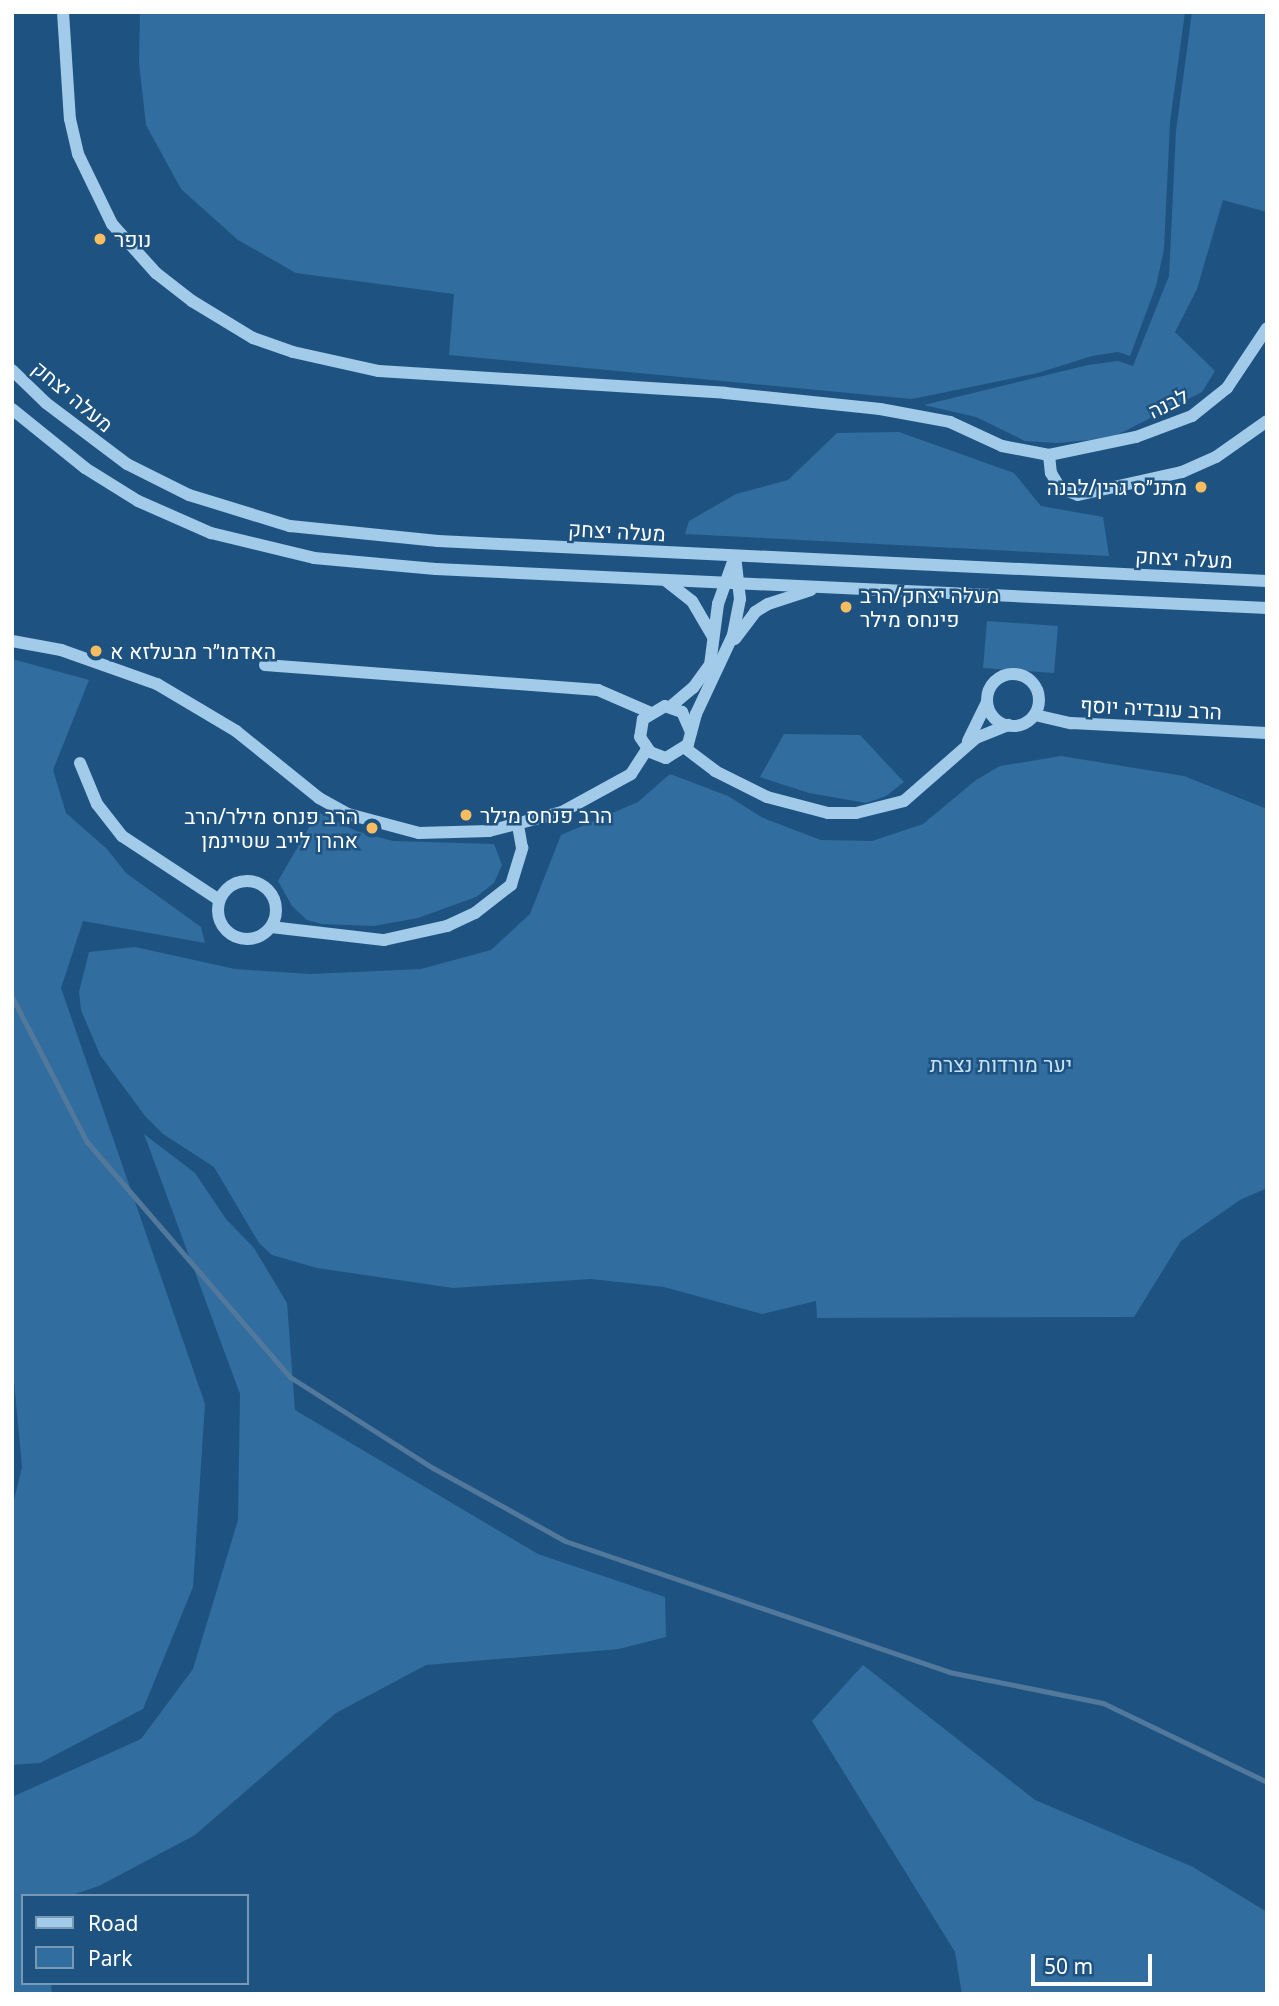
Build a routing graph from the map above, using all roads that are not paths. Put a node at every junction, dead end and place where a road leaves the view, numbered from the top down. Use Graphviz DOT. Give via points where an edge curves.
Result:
graph roads {
  1 [pos="63,12"];
  2 [pos="1267,328"];
  3 [pos="12,370"];
  4 [pos="12,409"];
  5 [pos="1267,421"];
  6 [pos="1049,455"];
  7 [pos="735,556"];
  8 [pos="665,580"];
  9 [pos="1267,581"];
  10 [pos="724,583"];
  11 [pos="740,584"];
  12 [pos="819,587"];
  13 [pos="1267,608"];
  14 [pos="12,641"];
  15 [pos="721,646"];
  16 [pos="265,665"];
  17 [pos="987,702"];
  18 [pos="670,707"];
  19 [pos="649,712"];
  20 [pos="1035,715"];
  21 [pos="1009,725"];
  22 [pos="691,732"];
  23 [pos="1267,733"];
  24 [pos="965,747"];
  25 [pos="685,748"];
  26 [pos="647,749"];
  27 [pos="80,764"];
  28 [pos="518,826"];
  29 [pos="219,900"];
  30 [pos="271,928"];
  1 -- 6 [label="street" via="64,85 78,154 112,224 156,273 253,338 379,371 725,393 880,409 950,422 1002,446"];
  2 -- 6 [label="street, לבנה" via="1227,388 1192,416 1136,438"];
  3 -- 7 [label="street, מעלה יצחק" via="46,403 127,464 189,495 251,517 318,531 390,538"];
  4 -- 8 [label="street" via="112,487 178,520 244,543 350,562"];
  5 -- 6 [label="street" via="1216,457 1182,472 1078,495 1060,488 1051,473"];
  7 -- 9 [label="street, מעלה יצחק"];
  7 -- 10 [label="street"];
  7 -- 11 [label="street"];
  8 -- 10 [label="street"];
  8 -- 15 [label="street" via="704,615"];
  10 -- 11 [label="street"];
  10 -- 15 [label="street"];
  11 -- 12 [label="street"];
  11 -- 15 [label="street" via="738,613"];
  12 -- 13 [label="street"];
  12 -- 15 [label="street" via="755,612"];
  14 -- 28 [label="street" via="72,653 157,684 236,731 319,797 348,814 419,833"];
  15 -- 18 [label="street" via="701,678"];
  15 -- 22 [label="street"];
  16 -- 19 [label="street" via="598,690"];
  17 -- 20 [label="street" via="998,679 1022,676 1039,694"];
  17 -- 21 [label="street" via="994,717"];
  17 -- 24 [label="street"];
  18 -- 19 [label="street"];
  18 -- 22 [label="street" via="688,718"];
  19 -- 26 [label="street" via="640,728"];
  20 -- 21 [label="street" via="1026,723"];
  20 -- 23 [label="street, הרב עובדיה יוסף" via="1071,723"];
  21 -- 24 [label="street"];
  22 -- 25 [label="street"];
  24 -- 25 [label="street" via="904,801 868,811 828,813 767,797 715,771"];
  25 -- 26 [label="street" via="666,758"];
  26 -- 28 [label="street" via="631,774 594,798"];
  27 -- 29 [label="street" via="97,804 122,836"];
  28 -- 30 [label="street" via="522,848 511,885 475,913 447,926 384,940"];
  29 -- 30 [label="street" via="219,920 233,936 253,938"];
  29 -- 30 [label="street" via="232,884 262,884 275,901"];
}
